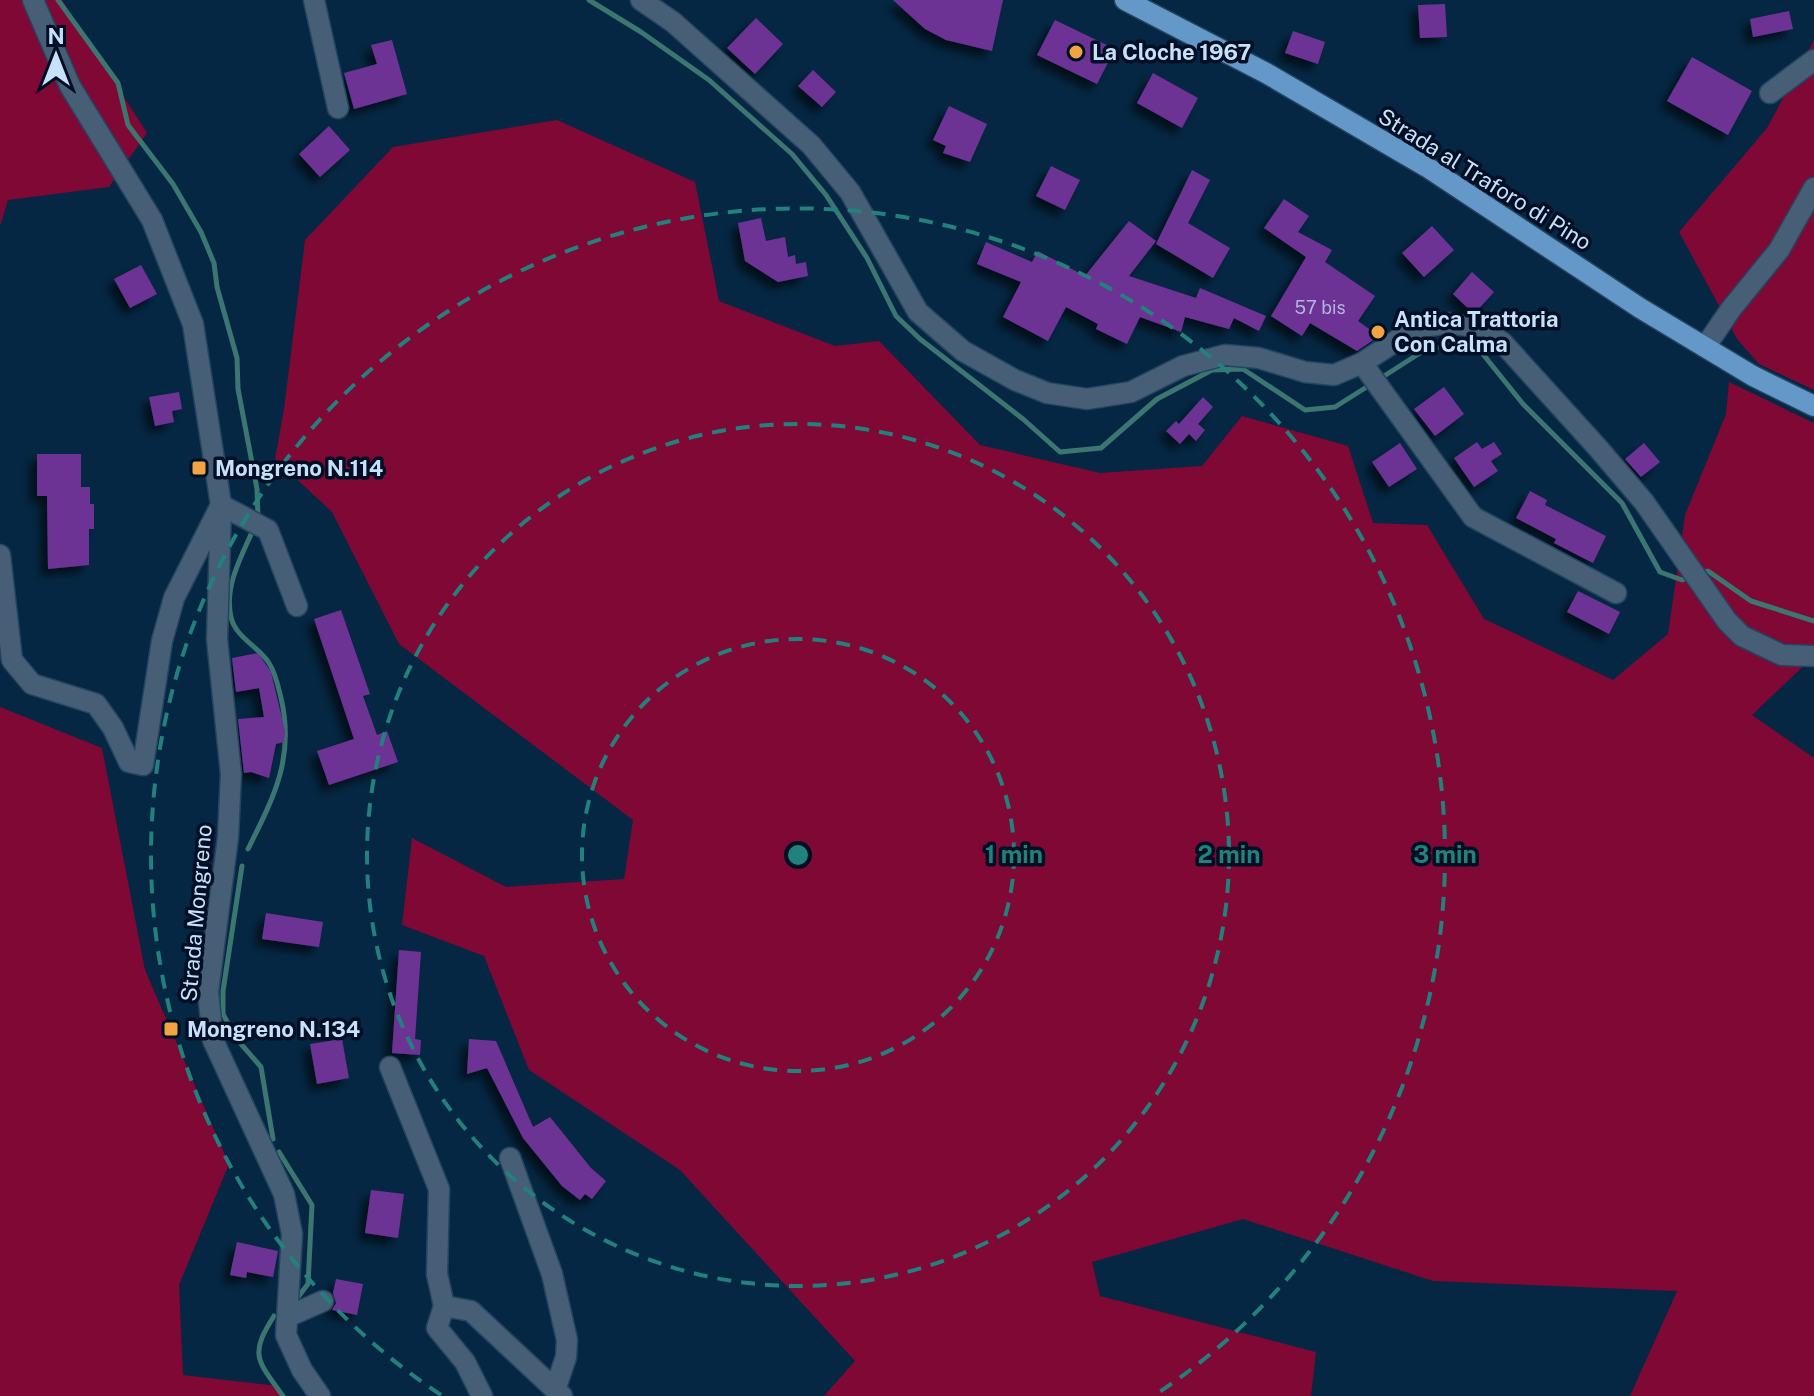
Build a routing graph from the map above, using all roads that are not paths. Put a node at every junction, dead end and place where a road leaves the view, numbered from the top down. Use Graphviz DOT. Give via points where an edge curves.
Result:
graph roads {
  1 [pos="33,0"];
  2 [pos="314,0"];
  3 [pos="641,0"];
  4 [pos="1125,0"];
  5 [pos="1814,60"];
  6 [pos="1770,93"];
  7 [pos="338,108"];
  8 [pos="1814,188"];
  9 [pos="1705,347"];
  10 [pos="1363,366"];
  11 [pos="1814,406"];
  12 [pos="221,505"];
  13 [pos="0,555"];
  14 [pos="1616,593"];
  15 [pos="297,606"];
  16 [pos="1814,656"];
  17 [pos="390,1067"];
  18 [pos="510,1158"];
  19 [pos="323,1301"];
  20 [pos="444,1306"];
  21 [pos="287,1317"];
  22 [pos="558,1393"];
  23 [pos="320,1396"];
  24 [pos="482,1396"];
  1 -- 12 [label="street, Strada Mongreno" via="70,86 152,220 193,324"];
  2 -- 7 [label="street"];
  3 -- 10 [label="street" via="673,22 811,145 850,192 918,312 963,351 1015,380 1047,393 1087,399 1131,392 1183,366 1225,355 1334,375"];
  4 -- 9 [label="main road, Strada al Traforo di Pino" via="1266,73 1427,167"];
  5 -- 6 [label="street"];
  8 -- 9 [label="street" via="1779,250"];
  9 -- 11 [label="main road, Strada al Traforo di Pino"];
  10 -- 14 [label="street" via="1473,517"];
  10 -- 16 [label="street" via="1416,328 1449,323 1477,328 1502,342 1635,491 1727,621 1742,636 1782,655"];
  12 -- 13 [label="street" via="174,598 143,765 129,762 96,704 32,684 12,660"];
  12 -- 15 [label="street" via="268,530"];
  12 -- 21 [label="street, Strada Mongreno" via="217,639 231,774 208,992 213,1040 284,1194 292,1234"];
  17 -- 20 [label="street" via="439,1189 437,1274"];
  18 -- 22 [label="street" via="552,1274 567,1340"];
  19 -- 21 [label="street"];
  20 -- 22 [label="street" via="471,1311"];
  20 -- 24 [label="street" via="437,1328 465,1362"];
  21 -- 23 [label="street, Strada Mongreno" via="286,1335"];
}
